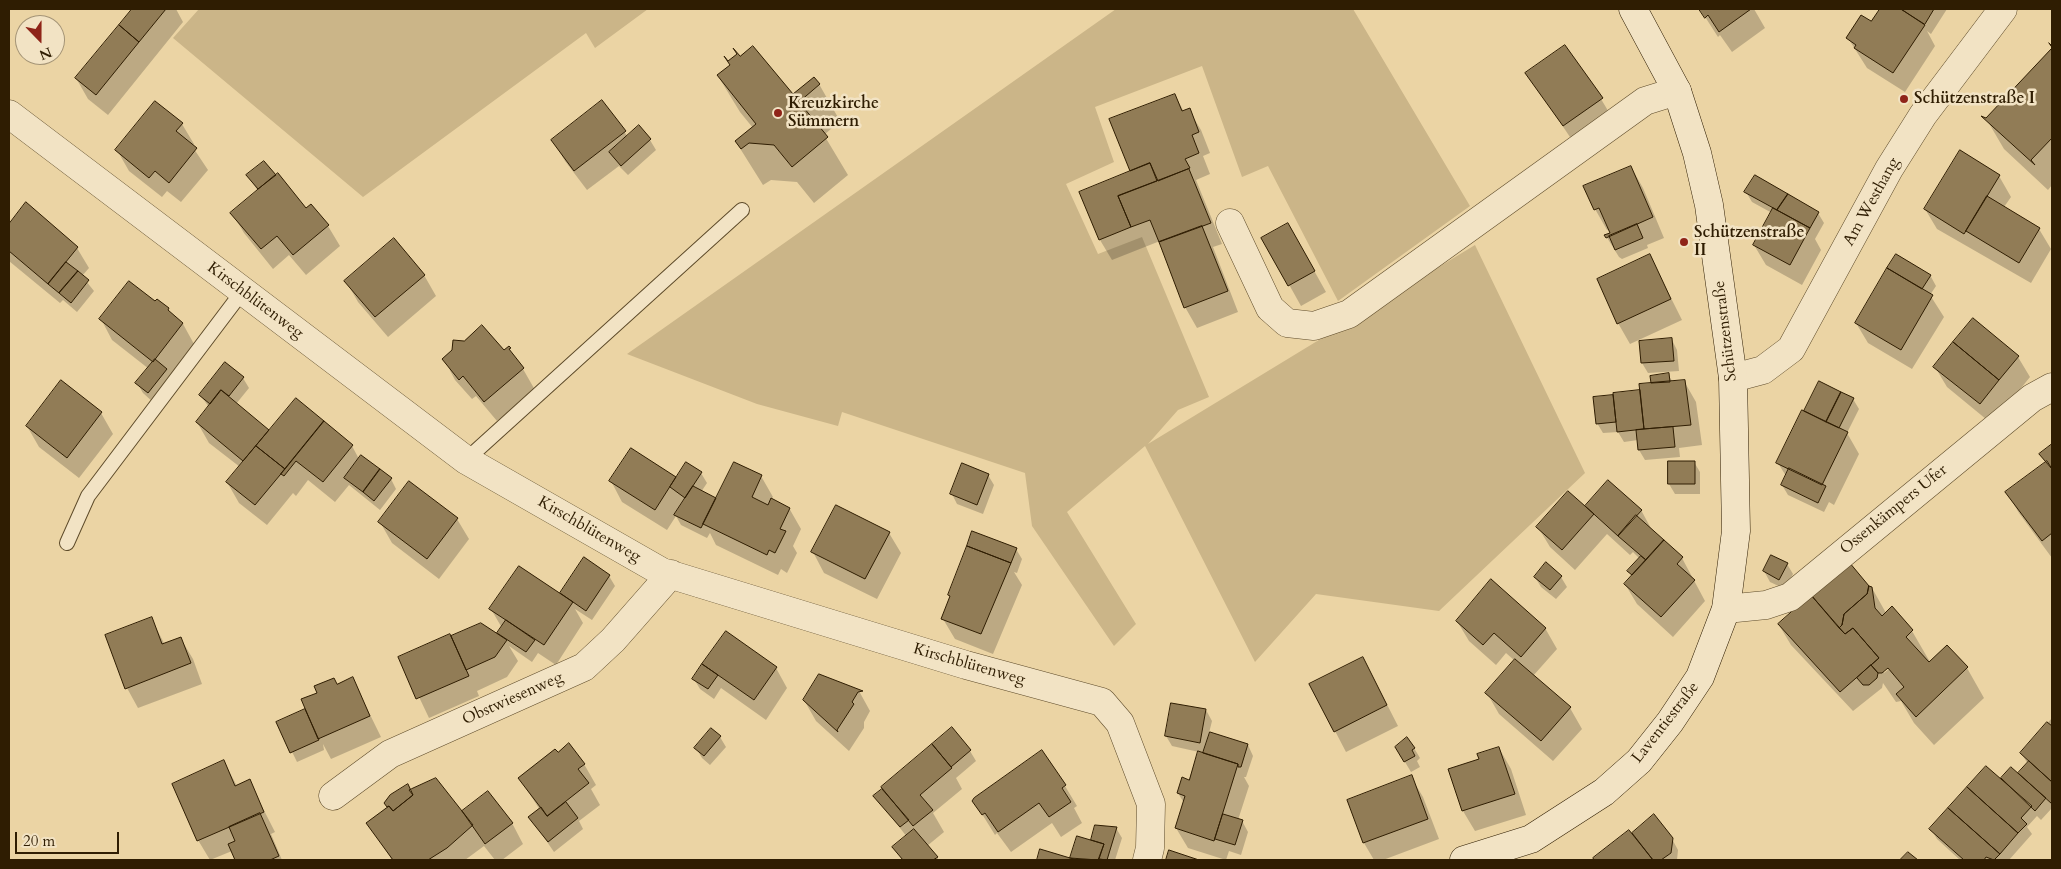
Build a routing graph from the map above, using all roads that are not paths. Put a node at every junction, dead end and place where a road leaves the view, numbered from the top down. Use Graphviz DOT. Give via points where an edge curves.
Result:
graph roads {
  1 [pos="1633,9"];
  2 [pos="2003,9"];
  3 [pos="1677,91"];
  4 [pos="9,114"];
  5 [pos="742,210"];
  6 [pos="1230,223"];
  7 [pos="242,292"];
  8 [pos="1733,378"];
  9 [pos="2052,387"];
  10 [pos="466,460"];
  11 [pos="67,543"];
  12 [pos="671,574"];
  13 [pos="1726,609"];
  14 [pos="333,796"];
  15 [pos="1147,860"];
  16 [pos="1464,860"];
  1 -- 3 [label="street, Schützenstraße"];
  2 -- 8 [label="street, Am Westhang" via="1923,115 1889,169 1791,349 1763,370"];
  3 -- 6 [label="street" via="1645,101 1349,314 1314,326 1287,323 1270,308"];
  3 -- 8 [label="street, Schützenstraße" via="1709,205"];
  4 -- 7 [label="street, Kirschblütenweg"];
  5 -- 10 [label="lane"];
  7 -- 10 [label="street, Kirschblütenweg"];
  7 -- 11 [label="lane" via="88,496"];
  8 -- 13 [label="street, Schützenstraße" via="1736,531"];
  9 -- 13 [label="street, Ossenkämpers Ufer" via="2032,398 1790,597 1766,605"];
  10 -- 12 [label="street, Kirschblütenweg" via="662,572"];
  12 -- 14 [label="street, Obstwiesenweg" via="613,640 584,667 390,754"];
  12 -- 15 [label="street, Kirschblütenweg" via="966,665 1102,702 1120,724 1151,804"];
  13 -- 16 [label="street, Laventiestraße" via="1700,678 1638,761 1604,792 1531,839"];
}
